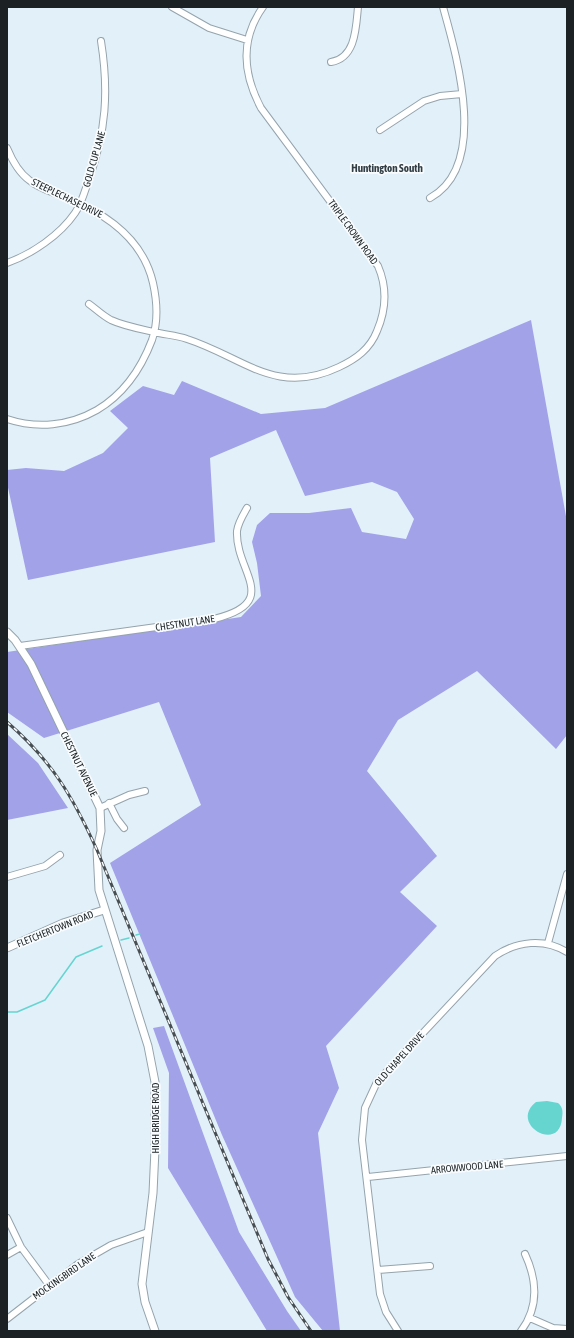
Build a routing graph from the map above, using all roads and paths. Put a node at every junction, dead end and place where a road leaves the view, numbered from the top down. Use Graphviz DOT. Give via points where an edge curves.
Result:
graph roads {
  1 [pos="172,7"];
  2 [pos="263,7"];
  3 [pos="358,7"];
  4 [pos="442,7"];
  5 [pos="247,40"];
  6 [pos="101,41"];
  7 [pos="331,62"];
  8 [pos="462,94"];
  9 [pos="380,130"];
  10 [pos="7,148"];
  11 [pos="430,198"];
  12 [pos="80,203"];
  13 [pos="7,263"];
  14 [pos="89,304"];
  15 [pos="155,332"];
  16 [pos="7,419"];
  17 [pos="247,508"];
  18 [pos="7,632"];
  19 [pos="20,646"];
  20 [pos="145,792"];
  21 [pos="110,803"];
  22 [pos="100,808"];
  23 [pos="124,828"];
  24 [pos="60,855"];
  25 [pos="567,874"];
  26 [pos="7,877"];
  27 [pos="104,910"];
  28 [pos="548,943"];
  29 [pos="7,948"];
  30 [pos="567,952"];
  31 [pos="567,1156"];
  32 [pos="368,1177"];
  33 [pos="7,1218"];
  34 [pos="148,1232"];
  35 [pos="21,1247"];
  36 [pos="525,1254"];
  37 [pos="7,1255"];
  38 [pos="430,1266"];
  39 [pos="378,1270"];
  40 [pos="49,1285"];
  41 [pos="530,1318"];
  42 [pos="7,1319"];
  43 [pos="567,1329"];
  44 [pos="155,1331"];
  45 [pos="398,1331"];
  46 [pos="521,1331"];
  1 -- 5 [label="street" via="209,28"];
  2 -- 5 [label="street, TRIPLE CROWN ROAD"];
  3 -- 7 [label="street" via="355,30 348,52 338,61"];
  4 -- 8 [label="street" via="456,56"];
  5 -- 15 [label="street, TRIPLE CROWN ROAD" via="248,78 261,108 378,266 384,278 383,313 374,339 358,357 334,369 304,377 277,377 263,373 197,342"];
  6 -- 12 [label="street, GOLD CUP LANE" via="106,86 104,124 97,155"];
  8 -- 9 [label="street" via="440,96 424,101"];
  8 -- 11 [label="street" via="465,133 463,151 449,180 439,193"];
  10 -- 12 [label="street, STEEPLECHASE DRIVE" via="16,166 29,181"];
  12 -- 13 [label="street, GOLD CUP LANE" via="71,219 54,235 33,250"];
  12 -- 15 [label="street, STEEPLECHASE DRIVE" via="103,215 120,228 142,254 154,289"];
  14 -- 15 [label="street, TRIPLE CROWN ROAD" via="111,320"];
  15 -- 16 [label="street, STEEPLECHASE DRIVE" via="145,358 129,383 97,410 75,420 51,425 25,424"];
  17 -- 19 [label="street, CHESTNUT LANE" via="237,530 239,547 250,580 250,594 243,609 214,619"];
  18 -- 19 [label="street, CHESTNUT AVENUE"];
  19 -- 22 [label="street, CHESTNUT AVENUE"];
  20 -- 21 [label="street" via="128,794"];
  21 -- 22 [label="street"];
  21 -- 23 [label="street"];
  22 -- 27 [label="street, CHESTNUT AVENUE" via="101,831 97,850 97,870"];
  24 -- 26 [label="street" via="45,866"];
  25 -- 28 [label="street"];
  27 -- 29 [label="street, FLETCHERTOWN ROAD" via="63,923"];
  27 -- 34 [label="street, HIGH BRIDGE ROAD" via="154,1071 155,1149"];
  28 -- 30 [label="street, OLD CHAPEL DRIVE"];
  28 -- 32 [label="street, OLD CHAPEL DRIVE" via="520,944 495,956 377,1082 367,1101 363,1118 362,1140"];
  31 -- 32 [label="street, ARROWWOOD LANE"];
  32 -- 39 [label="street, OLD CHAPEL DRIVE"];
  33 -- 35 [label="street"];
  34 -- 40 [label="street, MOCKINGBIRD LANE" via="102,1250"];
  34 -- 44 [label="street, HIGH BRIDGE ROAD" via="143,1290"];
  35 -- 37 [label="street"];
  35 -- 40 [label="street"];
  36 -- 41 [label="street" via="534,1282 534,1302"];
  38 -- 39 [label="street"];
  39 -- 45 [label="street, OLD CHAPEL DRIVE" via="383,1305"];
  40 -- 42 [label="street, MOCKINGBIRD LANE"];
  41 -- 43 [label="street" via="552,1328"];
  41 -- 46 [label="street"];
}
